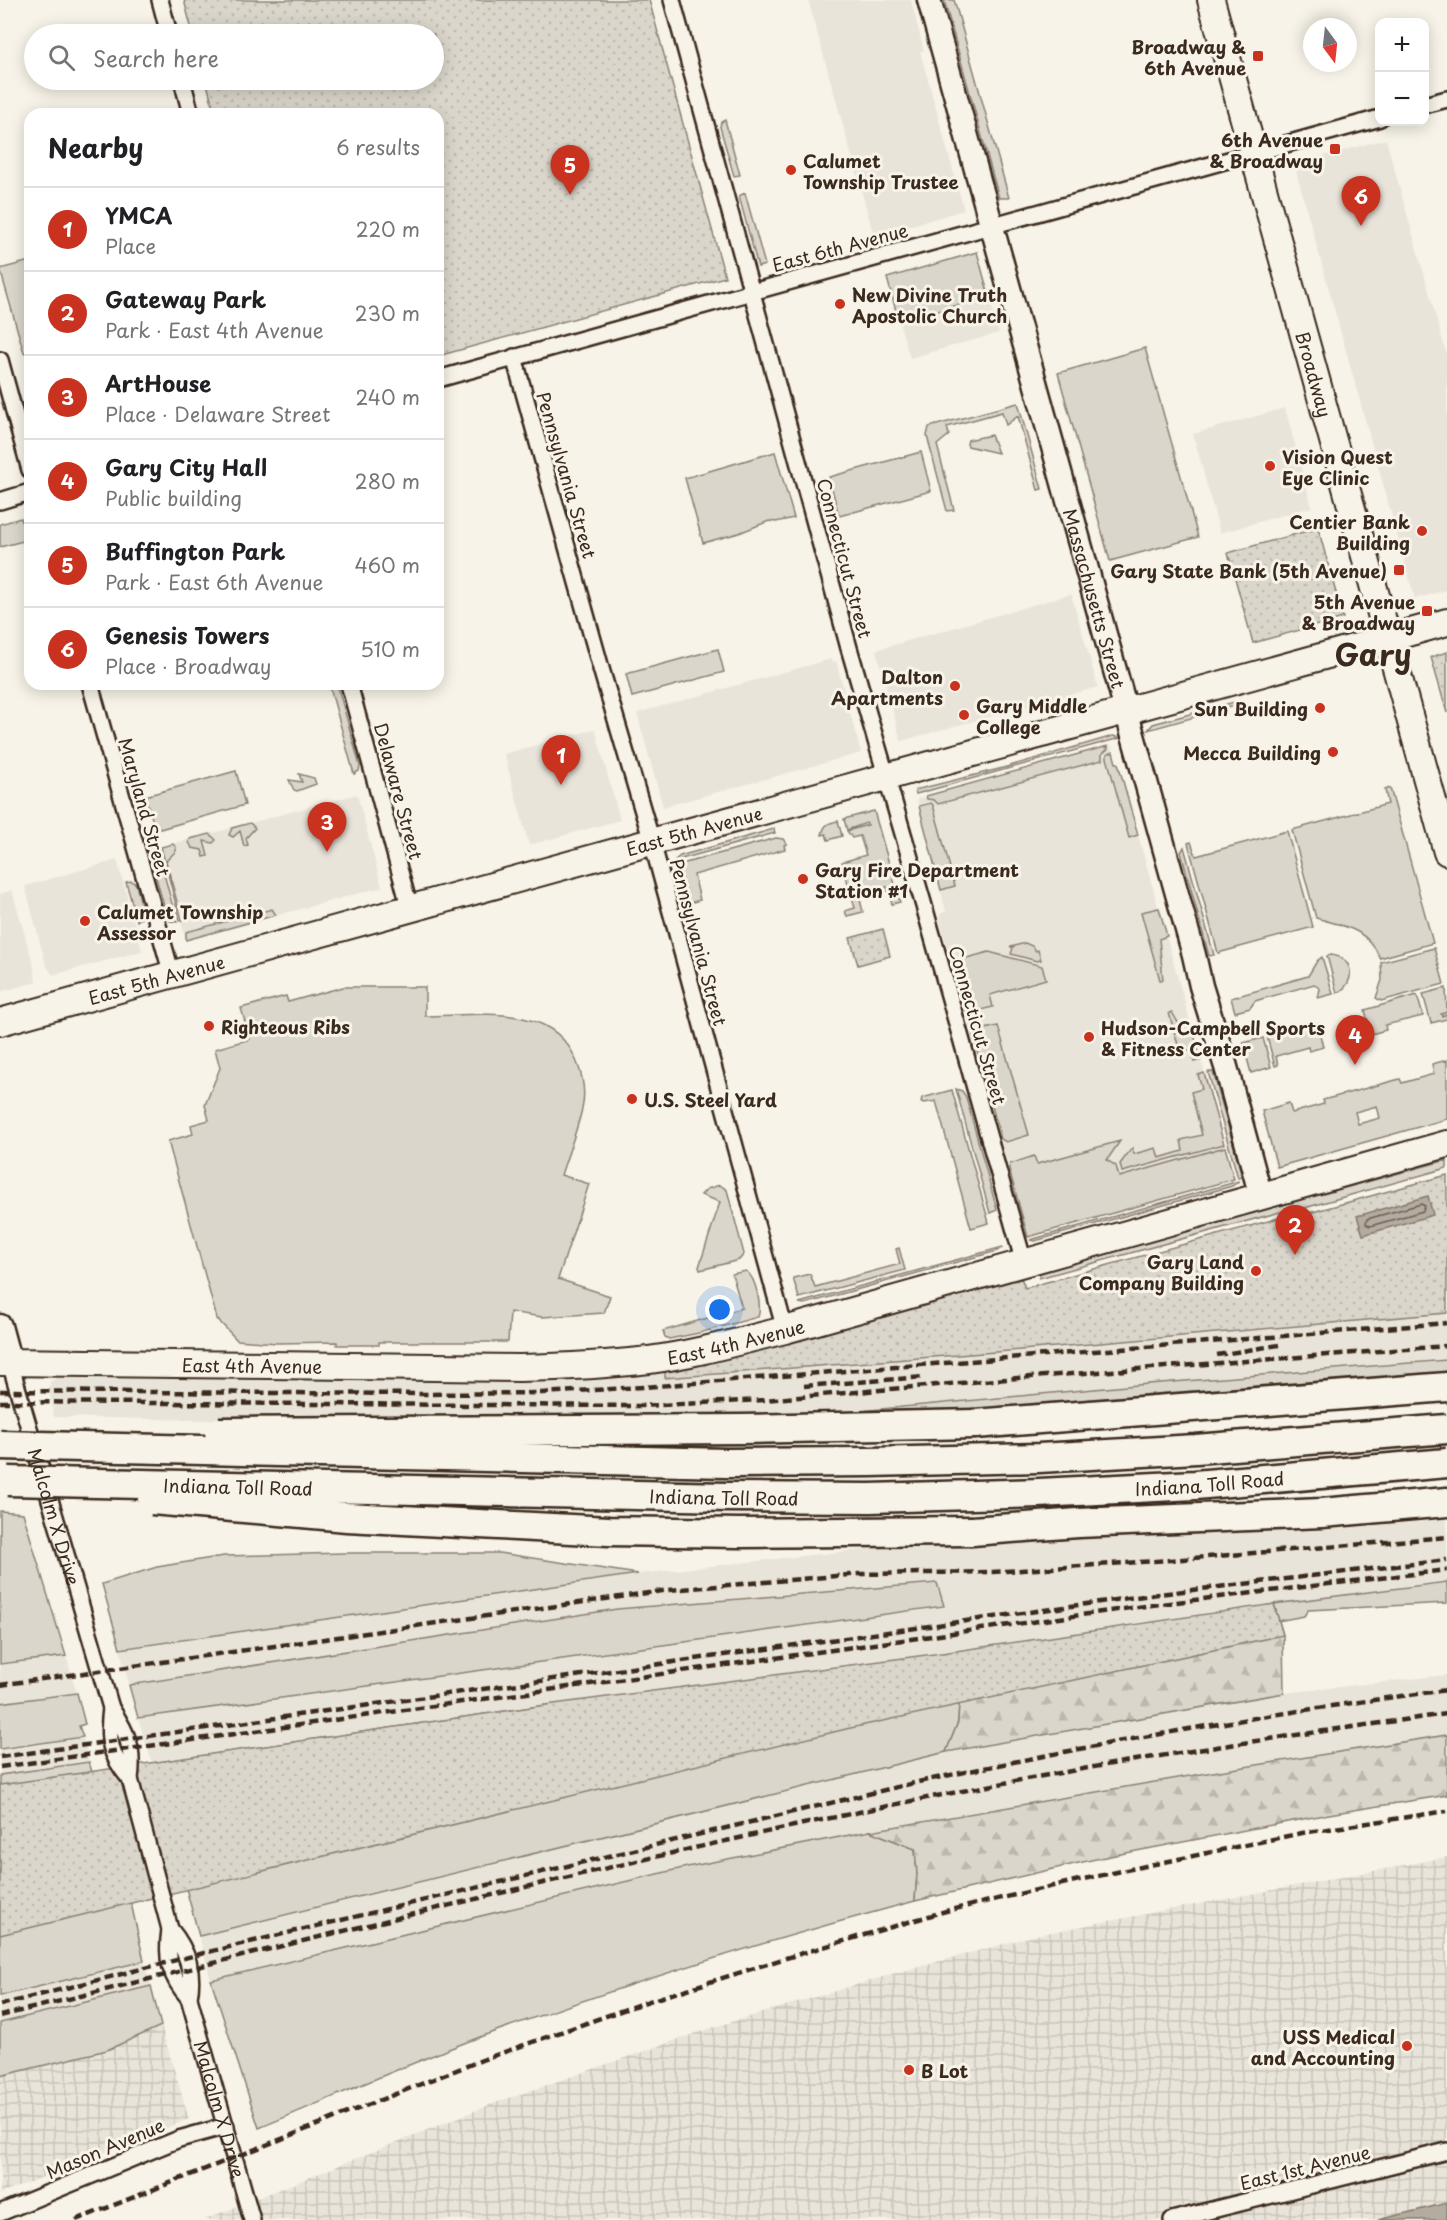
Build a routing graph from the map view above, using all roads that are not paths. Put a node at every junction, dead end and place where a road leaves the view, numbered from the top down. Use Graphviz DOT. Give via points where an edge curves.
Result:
graph roads {
  1 [pos="160,0"];
  2 [pos="672,0"];
  3 [pos="929,0"];
  4 [pos="1210,0"];
  5 [pos="166,24"];
  6 [pos="185,90"];
  7 [pos="1447,99"];
  8 [pos="1429,104"];
  9 [pos="189,108"];
  10 [pos="1375,119"];
  11 [pos="1253,154"];
  12 [pos="992,225"];
  13 [pos="753,291"];
  14 [pos="514,357"];
  15 [pos="0,360"];
  16 [pos="444,377"];
  17 [pos="24,448"];
  18 [pos="24,494"];
  19 [pos="0,501"];
  20 [pos="1447,622"];
  21 [pos="1388,639"];
  22 [pos="92,690"];
  23 [pos="351,690"];
  24 [pos="1127,711"];
  25 [pos="887,776"];
  26 [pos="652,842"];
  27 [pos="1447,852"];
  28 [pos="410,909"];
  29 [pos="172,975"];
  30 [pos="0,1022"];
  31 [pos="1447,1144"];
  32 [pos="1261,1197"];
  33 [pos="1024,1263"];
  34 [pos="0,1326"];
  35 [pos="785,1330"];
  36 [pos="5,1362"];
  37 [pos="1447,1387"];
  38 [pos="1447,1429"];
  39 [pos="0,1445"];
  40 [pos="1447,1463"];
  41 [pos="4,1481"];
  42 [pos="1447,1502"];
  43 [pos="226,2126"];
  44 [pos="1447,2151"];
  45 [pos="0,2213"];
  46 [pos="252,2220"];
  47 [pos="1172,2220"];
  1 -- 5 [label="street"];
  2 -- 13 [label="street, Connecticut Street"];
  3 -- 12 [label="street, Massachusetts Street"];
  4 -- 11 [label="main road, Broadway"];
  6 -- 9 [label="street"];
  7 -- 8 [label="street"];
  10 -- 11 [label="street, East 6th Avenue"];
  11 -- 12 [label="street, East 6th Avenue"];
  11 -- 21 [label="main road, Broadway"];
  12 -- 13 [label="street, East 6th Avenue"];
  12 -- 24 [label="street, Massachusetts Street"];
  13 -- 14 [label="street, East 6th Avenue"];
  13 -- 25 [label="street, Connecticut Street"];
  14 -- 16 [label="street, East 6th Avenue"];
  14 -- 26 [label="street, Pennsylvania Street"];
  15 -- 17 [label="street"];
  18 -- 19 [label="street"];
  20 -- 21 [label="main road, East 5th Avenue"];
  21 -- 24 [label="main road, East 5th Avenue"];
  21 -- 27 [label="main road, Broadway"];
  22 -- 29 [label="street, Maryland Street"];
  23 -- 28 [label="street, Delaware Street"];
  24 -- 25 [label="main road, East 5th Avenue"];
  24 -- 32 [label="street, Massachusetts Street"];
  25 -- 26 [label="main road, East 5th Avenue"];
  25 -- 33 [label="street, Connecticut Street"];
  26 -- 28 [label="main road, East 5th Avenue"];
  26 -- 35 [label="street, Pennsylvania Street"];
  28 -- 29 [label="main road, East 5th Avenue"];
  29 -- 30 [label="main road, East 5th Avenue"];
  31 -- 32 [label="main road, East 4th Avenue"];
  32 -- 33 [label="main road, East 4th Avenue"];
  33 -- 35 [label="main road, East 4th Avenue"];
  34 -- 36 [label="street, Malcolm X Drive"];
  35 -- 36 [label="main road, East 4th Avenue" via="650,1360 564,1367"];
  36 -- 43 [label="street, Malcolm X Drive" via="111,1708 108,1732 116,1762 130,1779 171,1929 167,1951 176,1984 189,1998"];
  37 -- 39 [label="highway, bridge" via="975,1424 182,1432"];
  38 -- 39 [label="highway, Indiana Toll Road, bridge" via="1050,1458 870,1462 702,1462"];
  40 -- 41 [label="highway, Indiana Toll Road, bridge" via="1183,1486 870,1498"];
  41 -- 42 [label="highway, bridge" via="186,1504 597,1531 972,1531 1310,1514"];
  43 -- 45 [label="street, Mason Avenue" via="179,2139"];
  43 -- 46 [label="street, Malcolm X Drive"];
  44 -- 47 [label="street, East 1st Avenue"];
}
